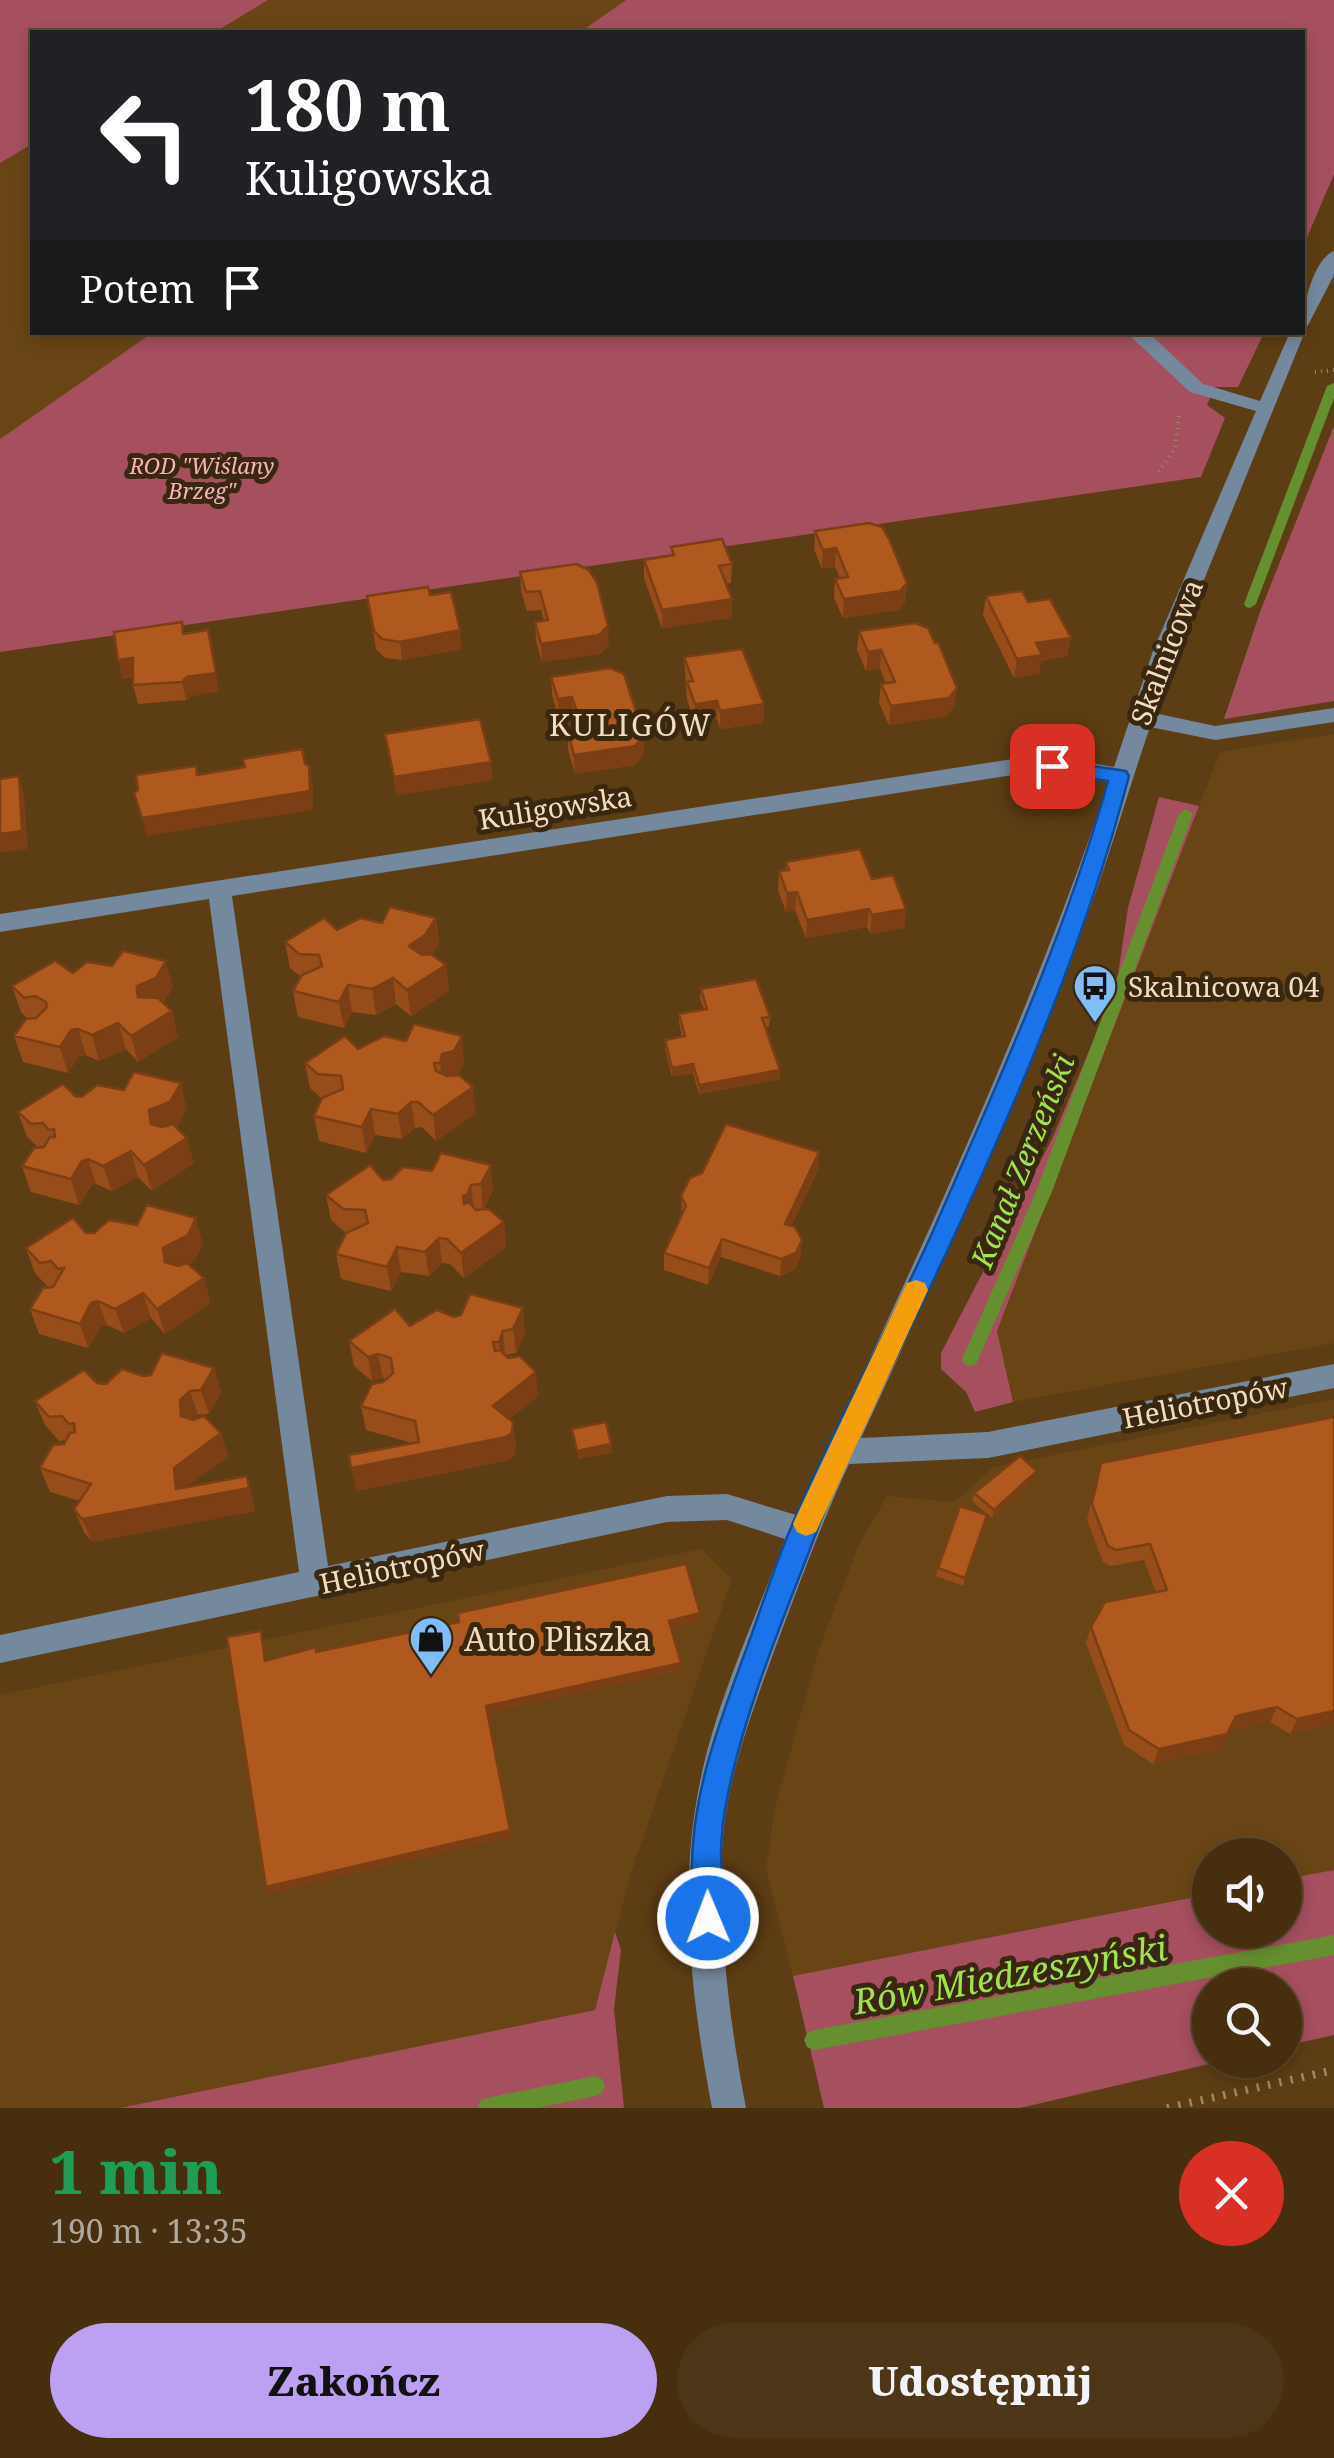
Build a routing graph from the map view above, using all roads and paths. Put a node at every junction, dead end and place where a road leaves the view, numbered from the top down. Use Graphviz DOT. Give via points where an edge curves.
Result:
graph roads {
  1 [pos="1334,256"];
  2 [pos="1305,319"];
  3 [pos="1141,335"];
  4 [pos="1298,335"];
  5 [pos="1187,383"];
  6 [pos="1266,408"];
  7 [pos="1159,472"];
  8 [pos="1334,715"];
  9 [pos="1139,717"];
  10 [pos="1119,776"];
  11 [pos="219,890"];
  12 [pos="0,923"];
  13 [pos="1334,1376"];
  14 [pos="838,1452"];
  15 [pos="803,1531"];
  16 [pos="316,1584"];
  17 [pos="0,1650"];
  18 [pos="1334,2070"];
  19 [pos="729,2108"];
  20 [pos="1167,2108"];
  1 -- 2 [label="street"];
  3 -- 5 [label="street"];
  4 -- 6 [label="street, Skalnicowa"];
  5 -- 6 [label="street"];
  5 -- 7 [label="path" via="1175,448"];
  6 -- 9 [label="street, Skalnicowa"];
  8 -- 9 [label="street" via="1215,734"];
  9 -- 10 [label="street, Skalnicowa"];
  10 -- 11 [label="street, Kuligowska" via="1013,767"];
  10 -- 14 [label="street, Skalnicowa" via="1075,918 997,1110"];
  11 -- 12 [label="street, Kuligowska"];
  11 -- 16 [label="street"];
  13 -- 14 [label="street, Heliotropów" via="988,1445"];
  14 -- 15 [label="street, Skalnicowa"];
  15 -- 16 [label="street, Heliotropów" via="728,1508 667,1508"];
  15 -- 19 [label="street, Skalnicowa" via="730,1732 706,1851 717,2044"];
  16 -- 17 [label="street, Heliotropów"];
  18 -- 20 [label="path"];
}
